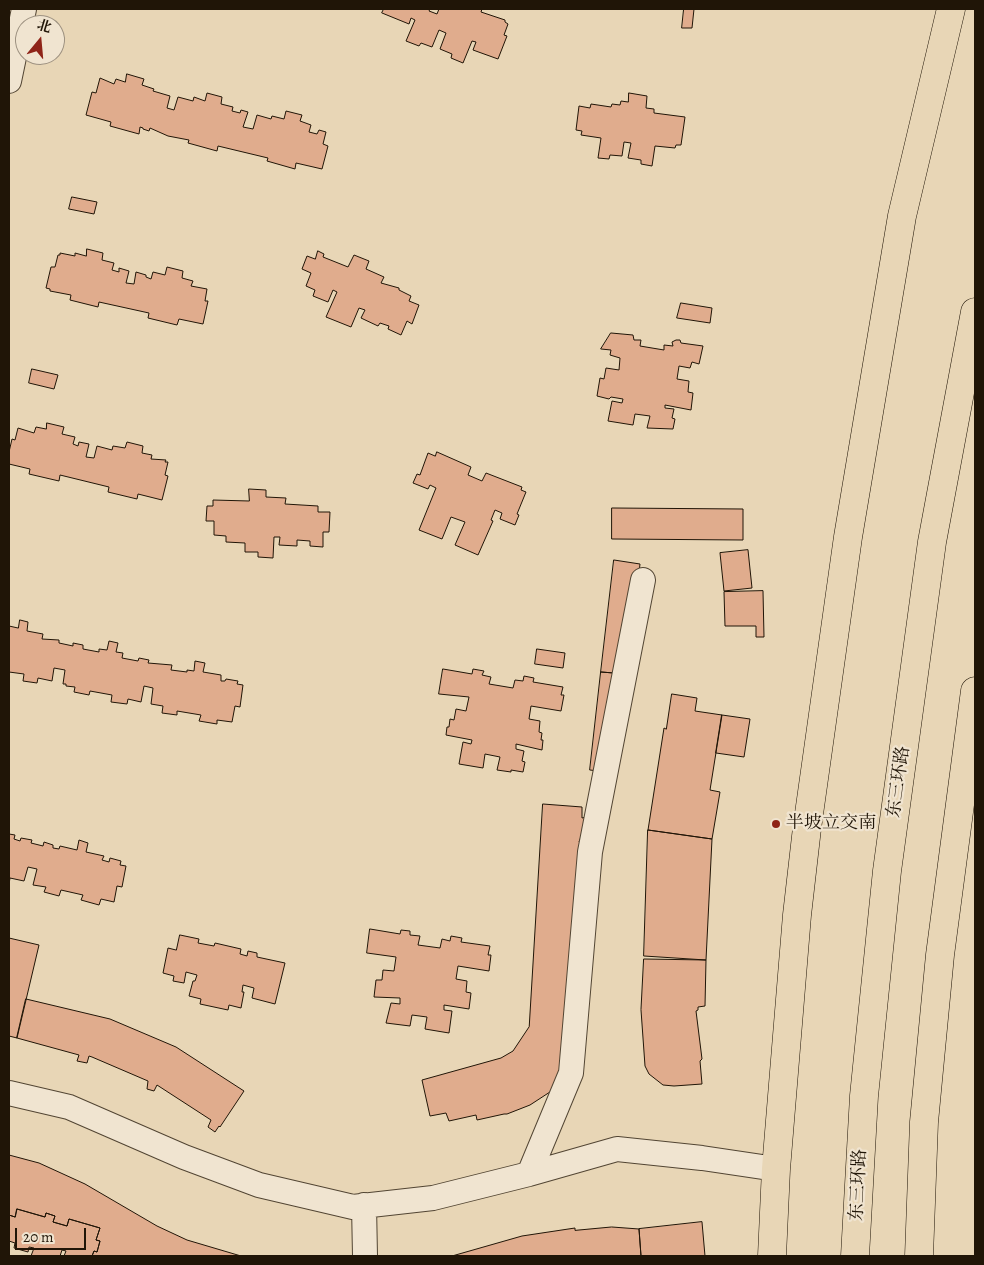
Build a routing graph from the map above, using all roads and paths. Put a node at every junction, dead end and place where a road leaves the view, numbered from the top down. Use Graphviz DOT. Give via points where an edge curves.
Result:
graph roads {
  1 [pos="24,9"];
  2 [pos="951,9"];
  3 [pos="9,81"];
  4 [pos="975,312"];
  5 [pos="643,580"];
  6 [pos="975,691"];
  7 [pos="9,1093"];
  8 [pos="776,1169"];
  9 [pos="529,1174"];
  10 [pos="364,1205"];
  11 [pos="365,1256"];
  12 [pos="772,1256"];
  13 [pos="856,1256"];
  14 [pos="919,1256"];
  1 -- 3 [label="street"];
  2 -- 8 [label="main road" via="902,216 848,537 797,915"];
  4 -- 13 [label="main road, 东三环路" via="932,542 887,871 864,1096"];
  5 -- 9 [label="street" via="590,852 571,1073"];
  6 -- 14 [label="main road" via="940,955 924,1122"];
  7 -- 10 [label="street" via="70,1107 259,1186 353,1207"];
  8 -- 9 [label="street" via="617,1149"];
  8 -- 12 [label="main road"];
  9 -- 10 [label="street" via="433,1198"];
  10 -- 11 [label="street"];
}
